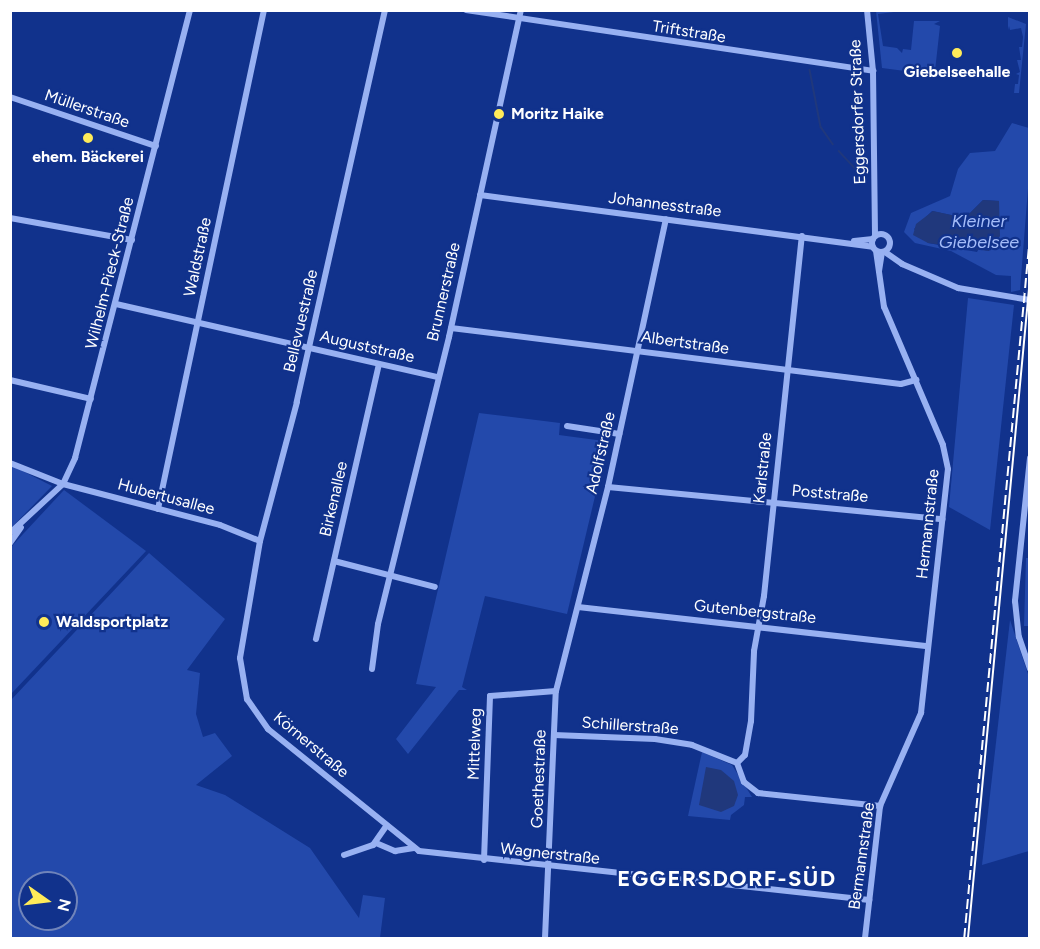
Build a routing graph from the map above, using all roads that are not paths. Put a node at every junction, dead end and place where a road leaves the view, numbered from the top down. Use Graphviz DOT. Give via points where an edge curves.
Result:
graph roads {
  1 [pos="190,10"];
  2 [pos="264,10"];
  3 [pos="386,10"];
  4 [pos="466,10"];
  5 [pos="521,10"];
  6 [pos="867,10"];
  7 [pos="520,20"];
  8 [pos="873,71"];
  9 [pos="10,97"];
  10 [pos="156,146"];
  11 [pos="480,195"];
  12 [pos="874,212"];
  13 [pos="10,218"];
  14 [pos="666,219"];
  15 [pos="885,235"];
  16 [pos="802,236"];
  17 [pos="874,238"];
  18 [pos="132,240"];
  19 [pos="847,242"];
  20 [pos="890,246"];
  21 [pos="879,250"];
  22 [pos="912,268"];
  23 [pos="1029,300"];
  24 [pos="116,304"];
  25 [pos="197,323"];
  26 [pos="451,327"];
  27 [pos="309,348"];
  28 [pos="638,350"];
  29 [pos="379,364"];
  30 [pos="787,370"];
  31 [pos="438,377"];
  32 [pos="10,380"];
  33 [pos="916,380"];
  34 [pos="91,399"];
  35 [pos="567,426"];
  36 [pos="619,434"];
  37 [pos="1029,458"];
  38 [pos="10,464"];
  39 [pos="63,484"];
  40 [pos="608,486"];
  41 [pos="772,503"];
  42 [pos="158,509"];
  43 [pos="942,519"];
  44 [pos="22,524"];
  45 [pos="10,533"];
  46 [pos="260,541"];
  47 [pos="10,543"];
  48 [pos="334,561"];
  49 [pos="390,577"];
  50 [pos="435,587"];
  51 [pos="578,607"];
  52 [pos="758,627"];
  53 [pos="243,635"];
  54 [pos="316,639"];
  55 [pos="928,646"];
  56 [pos="372,669"];
  57 [pos="1029,669"];
  58 [pos="556,692"];
  59 [pos="921,713"];
  60 [pos="554,735"];
  61 [pos="737,763"];
  62 [pos="880,806"];
  63 [pos="387,825"];
  64 [pos="376,843"];
  65 [pos="414,848"];
  66 [pos="344,855"];
  67 [pos="484,860"];
  68 [pos="548,868"];
  69 [pos="869,900"];
  70 [pos="545,939"];
  71 [pos="865,939"];
  1 -- 10 [label="street, Wilhelm-Pieck-Straße"];
  2 -- 25 [label="street, Waldstraße"];
  3 -- 27 [label="street, Bellevuestraße"];
  4 -- 7 [label="street, Triftstraße"];
  5 -- 7 [label="street, Brunnerstraße"];
  6 -- 8 [label="street, Eggersdorfer Straße"];
  7 -- 8 [label="street, Triftstraße"];
  7 -- 11 [label="street, Brunnerstraße"];
  8 -- 12 [label="street, Eggersdorfer Straße"];
  9 -- 10 [label="street, Müllerstraße"];
  10 -- 18 [label="street, Wilhelm-Pieck-Straße"];
  11 -- 14 [label="street, Johannesstraße"];
  11 -- 26 [label="street, Brunnerstraße"];
  12 -- 15 [label="street, Eggersdorfer Straße"];
  12 -- 17 [label="street, Eggersdorfer Straße"];
  13 -- 18 [label="street"];
  14 -- 16 [label="street, Johannesstraße"];
  14 -- 28 [label="street, Adolfstraße"];
  15 -- 17 [label="street, Johannesstraße"];
  15 -- 20 [label="street, Eggersdorfer Straße"];
  16 -- 19 [label="street, Johannesstraße"];
  16 -- 30 [label="street, Karlstraße"];
  17 -- 19 [label="street, Johannesstraße"];
  17 -- 21 [label="street, Eggersdorfer Straße"];
  18 -- 24 [label="street, Wilhelm-Pieck-Straße"];
  19 -- 21 [label="street, Johannesstraße"];
  20 -- 21 [label="street"];
  20 -- 22 [label="street"];
  21 -- 22 [label="street"];
  21 -- 33 [label="street, Hermannstraße" via="878,278 884,307"];
  22 -- 23 [label="street" via="958,288"];
  24 -- 25 [label="street, Auguststraße"];
  24 -- 34 [label="street, Wilhelm-Pieck-Straße"];
  25 -- 27 [label="street, Auguststraße"];
  25 -- 42 [label="street, Waldstraße"];
  26 -- 28 [label="street, Albertstraße"];
  26 -- 31 [label="street, Brunnerstraße"];
  27 -- 29 [label="street, Auguststraße"];
  27 -- 46 [label="street, Bellevuestraße"];
  28 -- 30 [label="street, Albertstraße"];
  28 -- 36 [label="street, Adolfstraße"];
  29 -- 31 [label="street, Auguststraße"];
  29 -- 48 [label="street, Birkenallee"];
  30 -- 33 [label="street, Albertstraße" via="901,384"];
  30 -- 41 [label="street, Karlstraße"];
  31 -- 49 [label="street, Brunnerstraße"];
  32 -- 34 [label="street"];
  33 -- 43 [label="street, Hermannstraße" via="946,456"];
  34 -- 39 [label="street, Wilhelm-Pieck-Straße" via="77,452"];
  35 -- 36 [label="street"];
  36 -- 40 [label="street, Adolfstraße"];
  37 -- 57 [label="street" via="1015,601 1019,637"];
  38 -- 39 [label="street, Hubertusallee"];
  39 -- 42 [label="street, Hubertusallee"];
  39 -- 44 [label="street, Wilhelm-Pieck-Straße"];
  40 -- 41 [label="street, Poststraße"];
  40 -- 51 [label="street, Adolfstraße"];
  41 -- 43 [label="street, Poststraße"];
  41 -- 52 [label="street, Karlstraße"];
  42 -- 46 [label="street, Hubertusallee" via="220,525"];
  43 -- 55 [label="street, Hermannstraße"];
  44 -- 45 [label="street, Wilhelm-Pieck-Straße"];
  44 -- 47 [label="street, Wilhelm-Pieck-Straße"];
  46 -- 53 [label="street, Bellevuestraße" via="262,548"];
  48 -- 49 [label="street"];
  48 -- 54 [label="street, Birkenallee"];
  49 -- 50 [label="street"];
  49 -- 56 [label="street, Brunnerstraße"];
  51 -- 52 [label="street, Gutenbergstraße"];
  51 -- 58 [label="street, Adolfstraße"];
  52 -- 55 [label="street, Gutenbergstraße"];
  52 -- 61 [label="street, Karlstraße" via="748,738 744,755"];
  53 -- 63 [label="street, Körnerstraße" via="241,680 260,720"];
  55 -- 59 [label="street, Hermannstraße"];
  58 -- 60 [label="street, Goethestraße"];
  58 -- 67 [label="street, Mittelweg" via="490,696"];
  59 -- 62 [label="street, Bermannstraße"];
  60 -- 61 [label="street, Schillerstraße" via="669,740 711,750"];
  60 -- 68 [label="street, Goethestraße"];
  61 -- 62 [label="street" via="744,782 758,793"];
  62 -- 69 [label="street, Bermannstraße"];
  63 -- 64 [label="street"];
  63 -- 65 [label="street, Körnerstraße"];
  64 -- 65 [label="street, Wagnerstraße" via="395,851"];
  64 -- 66 [label="street"];
  65 -- 67 [label="street, Wagnerstraße" via="425,853"];
  67 -- 68 [label="street, Wagnerstraße"];
  68 -- 69 [label="street, Wagnerstraße"];
  68 -- 70 [label="street, Goethestraße"];
  69 -- 71 [label="street, Bermannstraße"];
}
